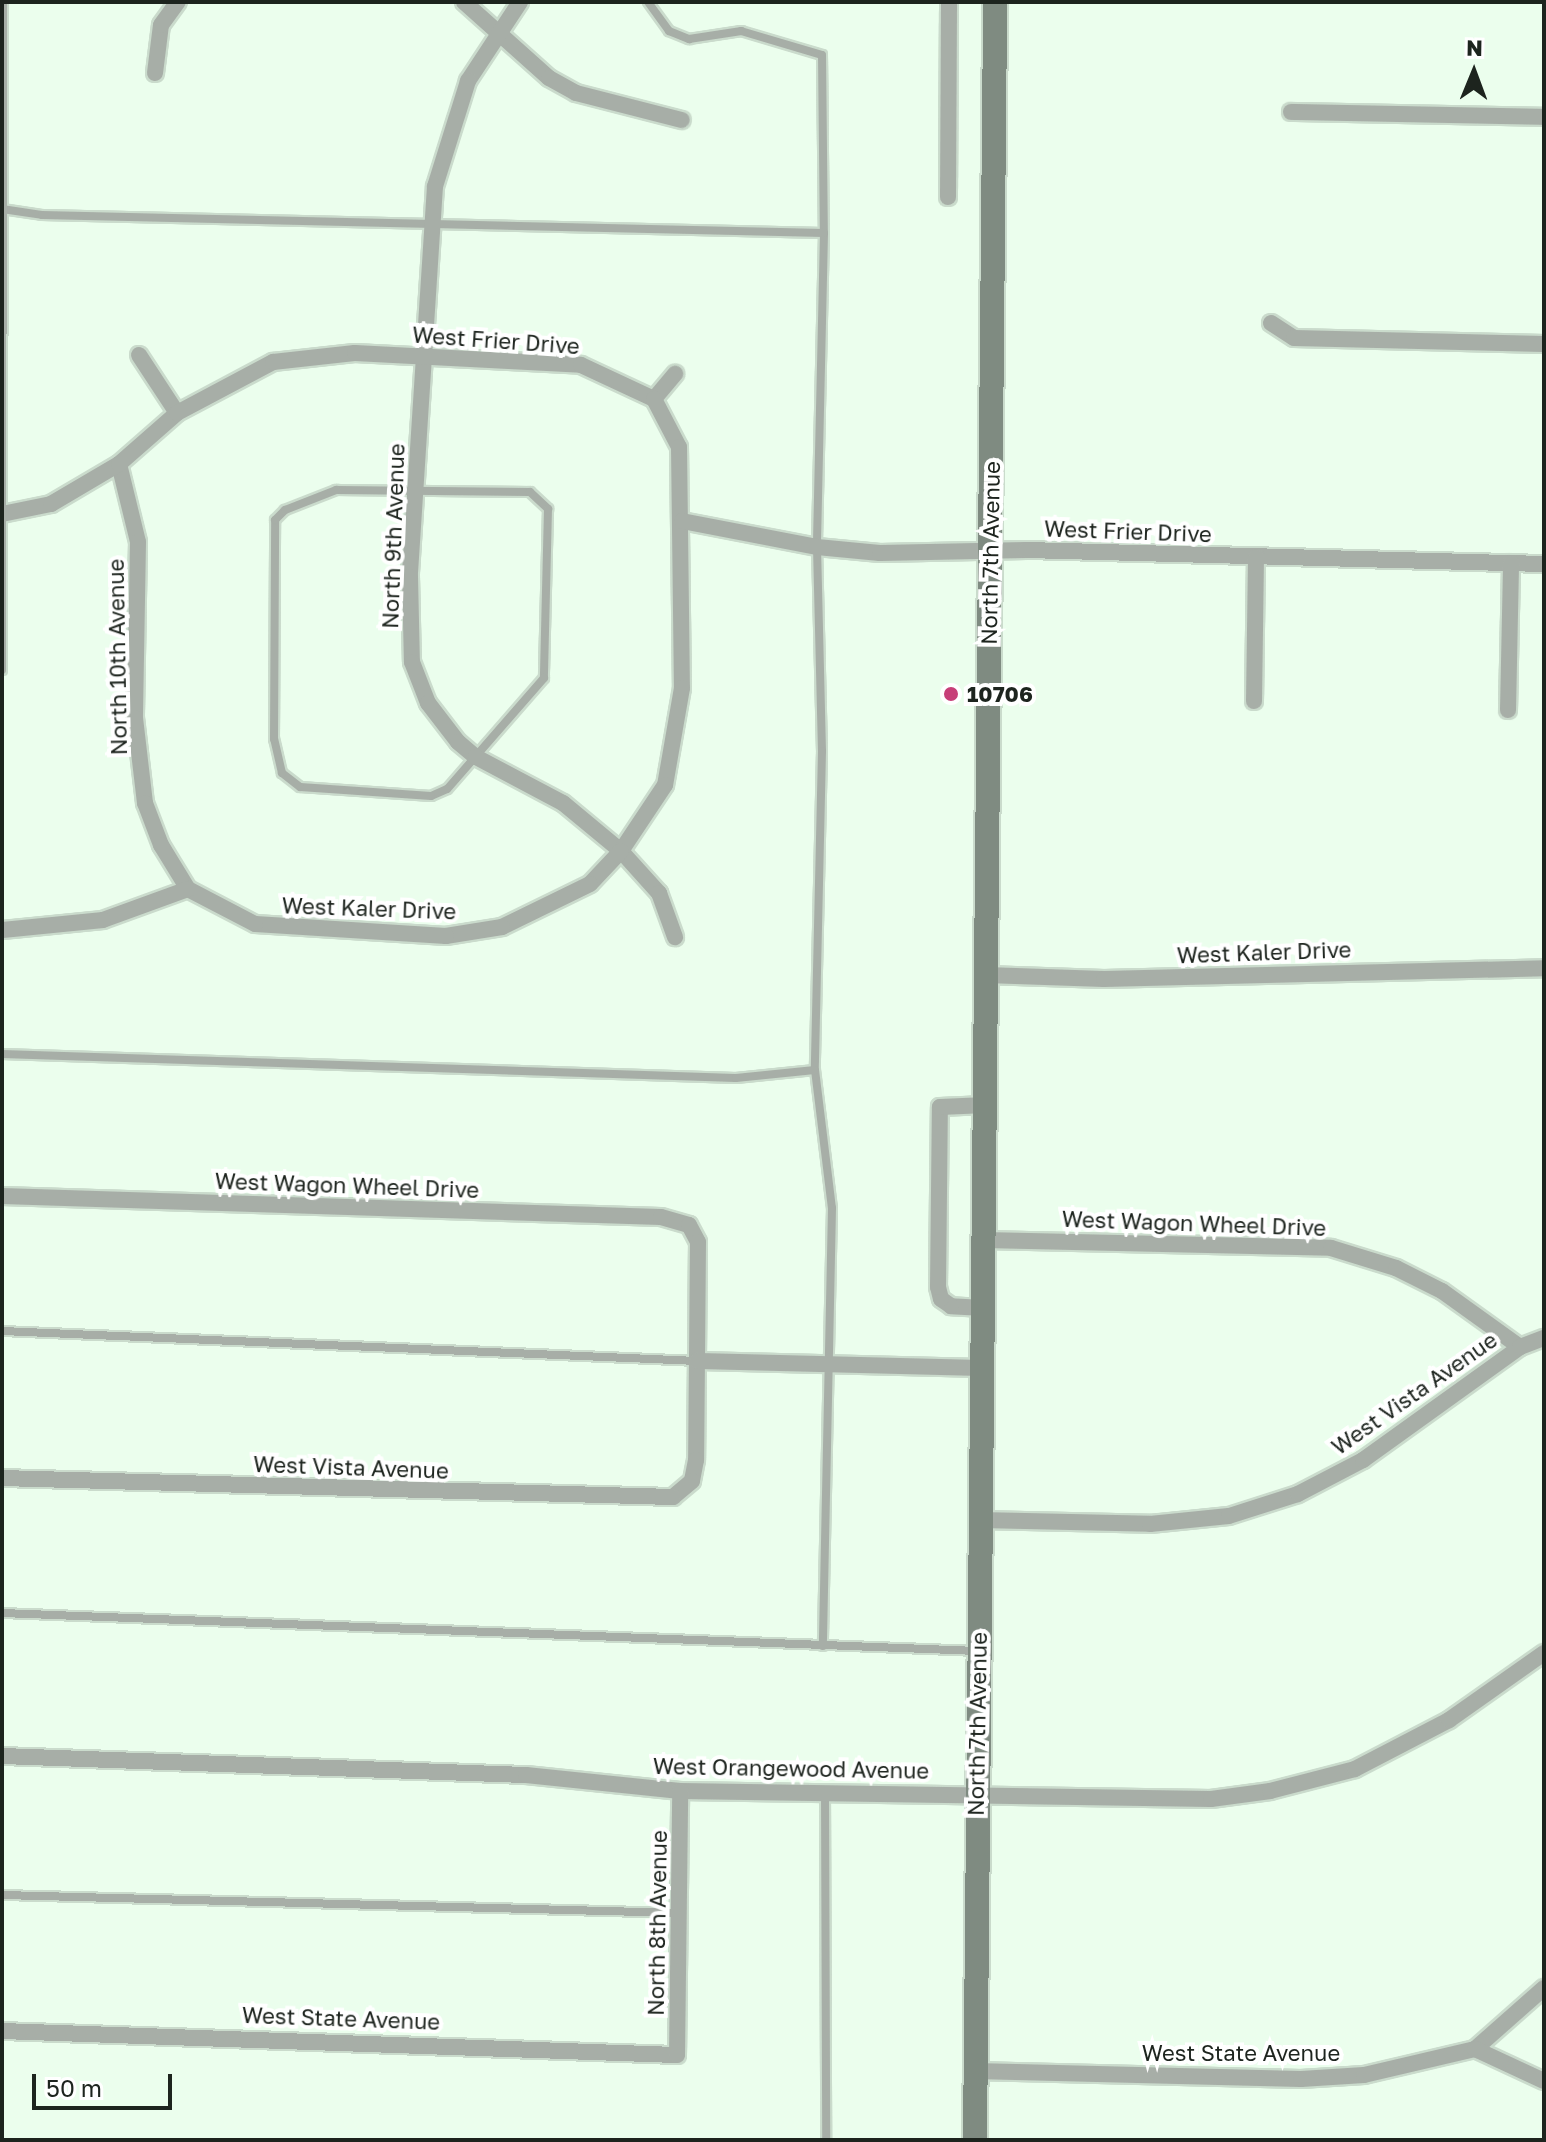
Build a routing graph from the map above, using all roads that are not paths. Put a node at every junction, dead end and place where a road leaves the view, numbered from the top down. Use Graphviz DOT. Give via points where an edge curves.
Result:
graph roads {
  1 [pos="3,2"];
  2 [pos="178,2"];
  3 [pos="464,2"];
  4 [pos="520,2"];
  5 [pos="648,2"];
  6 [pos="949,2"];
  7 [pos="995,2"];
  8 [pos="499,33"];
  9 [pos="155,73"];
  10 [pos="1291,112"];
  11 [pos="1544,117"];
  12 [pos="682,120"];
  13 [pos="948,197"];
  14 [pos="2,209"];
  15 [pos="433,226"];
  16 [pos="824,233"];
  17 [pos="1271,323"];
  18 [pos="1544,344"];
  19 [pos="139,355"];
  20 [pos="425,356"];
  21 [pos="675,374"];
  22 [pos="654,399"];
  23 [pos="177,413"];
  24 [pos="119,464"];
  25 [pos="415,491"];
  26 [pos="2,514"];
  27 [pos="682,521"];
  28 [pos="817,547"];
  29 [pos="990,551"];
  30 [pos="1256,557"];
  31 [pos="1511,563"];
  32 [pos="1544,564"];
  33 [pos="2,670"];
  34 [pos="1254,701"];
  35 [pos="1508,710"];
  36 [pos="476,757"];
  37 [pos="621,851"];
  38 [pos="188,889"];
  39 [pos="2,930"];
  40 [pos="675,937"];
  41 [pos="1544,968"];
  42 [pos="986,975"];
  43 [pos="2,1054"];
  44 [pos="815,1070"];
  45 [pos="986,1105"];
  46 [pos="2,1196"];
  47 [pos="984,1240"];
  48 [pos="984,1308"];
  49 [pos="2,1331"];
  50 [pos="1544,1338"];
  51 [pos="1520,1347"];
  52 [pos="697,1361"];
  53 [pos="829,1364"];
  54 [pos="983,1368"];
  55 [pos="2,1478"];
  56 [pos="980,1520"];
  57 [pos="2,1613"];
  58 [pos="823,1646"];
  59 [pos="978,1651"];
  60 [pos="1544,1653"];
  61 [pos="2,1756"];
  62 [pos="680,1791"];
  63 [pos="825,1792"];
  64 [pos="976,1794"];
  65 [pos="2,1895"];
  66 [pos="681,1913"];
  67 [pos="1544,1988"];
  68 [pos="2,2031"];
  69 [pos="1475,2049"];
  70 [pos="677,2055"];
  71 [pos="975,2071"];
  72 [pos="1544,2081"];
  73 [pos="826,2140"];
  74 [pos="975,2140"];
  1 -- 14 [label="lane"];
  2 -- 9 [label="street" via="161,25"];
  3 -- 8 [label="street"];
  4 -- 8 [label="street, North 9th Avenue"];
  5 -- 16 [label="lane" via="669,31 689,39 741,31 822,55"];
  6 -- 13 [label="street"];
  7 -- 29 [label="main road, North 7th Avenue"];
  8 -- 12 [label="street" via="549,78 576,93"];
  8 -- 15 [label="street, North 9th Avenue" via="468,81 453,118 435,186"];
  10 -- 11 [label="street"];
  14 -- 15 [label="lane" via="42,215"];
  14 -- 26 [label="lane"];
  15 -- 16 [label="lane"];
  15 -- 20 [label="street, North 9th Avenue"];
  16 -- 28 [label="lane"];
  17 -- 18 [label="street" via="1294,338"];
  19 -- 23 [label="street"];
  20 -- 22 [label="street, West Frier Drive" via="581,365"];
  20 -- 23 [label="street, West Frier Drive" via="355,353 273,362"];
  20 -- 25 [label="street, North 9th Avenue"];
  21 -- 22 [label="street"];
  22 -- 27 [label="street" via="679,447"];
  23 -- 24 [label="street, West Frier Drive"];
  24 -- 26 [label="street, West Frier Drive" via="51,504"];
  24 -- 38 [label="street, North 10th Avenue" via="138,542 135,718 145,803 161,845"];
  25 -- 36 [label="street, North 9th Avenue" via="412,662 439,720"];
  25 -- 36 [label="lane" via="530,492 548,509 544,678"];
  25 -- 36 [label="lane" via="322,493 275,520 274,739 282,773 300,787 431,796 447,789"];
  26 -- 33 [label="lane"];
  27 -- 28 [label="street, West Frier Drive"];
  27 -- 37 [label="street, West Kaler Drive" via="682,688 665,785"];
  28 -- 29 [label="street, West Frier Drive" via="880,553"];
  28 -- 44 [label="lane" via="822,751"];
  29 -- 30 [label="street, West Frier Drive"];
  29 -- 42 [label="main road, North 7th Avenue"];
  30 -- 31 [label="street, West Frier Drive"];
  30 -- 34 [label="street"];
  31 -- 32 [label="street, West Frier Drive"];
  31 -- 35 [label="street"];
  36 -- 37 [label="street, North 9th Avenue" via="563,803"];
  37 -- 38 [label="street, West Kaler Drive" via="590,884 566,900 502,927 446,936 255,924"];
  37 -- 40 [label="street, North 9th Avenue" via="659,893"];
  38 -- 39 [label="street" via="103,920"];
  41 -- 42 [label="street, West Kaler Drive" via="1104,979"];
  42 -- 45 [label="main road, North 7th Avenue"];
  43 -- 44 [label="lane" via="736,1078"];
  44 -- 53 [label="lane" via="832,1208"];
  45 -- 47 [label="main road, North 7th Avenue"];
  45 -- 48 [label="street" via="940,1107 938,1287 941,1299 951,1306"];
  46 -- 52 [label="street, West Wagon Wheel Drive" via="661,1217 689,1225 698,1242"];
  47 -- 48 [label="main road, North 7th Avenue"];
  47 -- 51 [label="street, West Wagon Wheel Drive" via="1331,1248 1396,1268 1442,1291"];
  48 -- 54 [label="main road, North 7th Avenue"];
  49 -- 52 [label="lane"];
  50 -- 51 [label="street, West Vista Avenue"];
  51 -- 56 [label="street, West Vista Avenue" via="1363,1460 1298,1494 1242,1512 1150,1524"];
  52 -- 53 [label="street"];
  52 -- 55 [label="street, West Vista Avenue" via="692,1481 681,1494 663,1500"];
  53 -- 54 [label="street"];
  53 -- 58 [label="lane"];
  54 -- 56 [label="main road, North 7th Avenue"];
  56 -- 59 [label="main road, North 7th Avenue"];
  57 -- 58 [label="lane"];
  58 -- 59 [label="lane"];
  59 -- 64 [label="main road, North 7th Avenue"];
  60 -- 64 [label="street, West Orangewood Avenue" via="1449,1720 1355,1769 1270,1791 1211,1799"];
  61 -- 62 [label="street, West Orangewood Avenue" via="526,1775"];
  62 -- 63 [label="street, West Orangewood Avenue"];
  62 -- 66 [label="street, North 8th Avenue"];
  63 -- 64 [label="street, West Orangewood Avenue"];
  63 -- 73 [label="lane"];
  64 -- 71 [label="main road, North 7th Avenue"];
  65 -- 66 [label="lane"];
  66 -- 70 [label="street, North 8th Avenue"];
  67 -- 69 [label="street"];
  68 -- 70 [label="street, West State Avenue"];
  69 -- 71 [label="street, West State Avenue" via="1364,2075 1301,2079"];
  69 -- 72 [label="street"];
  71 -- 74 [label="main road, North 7th Avenue"];
}
